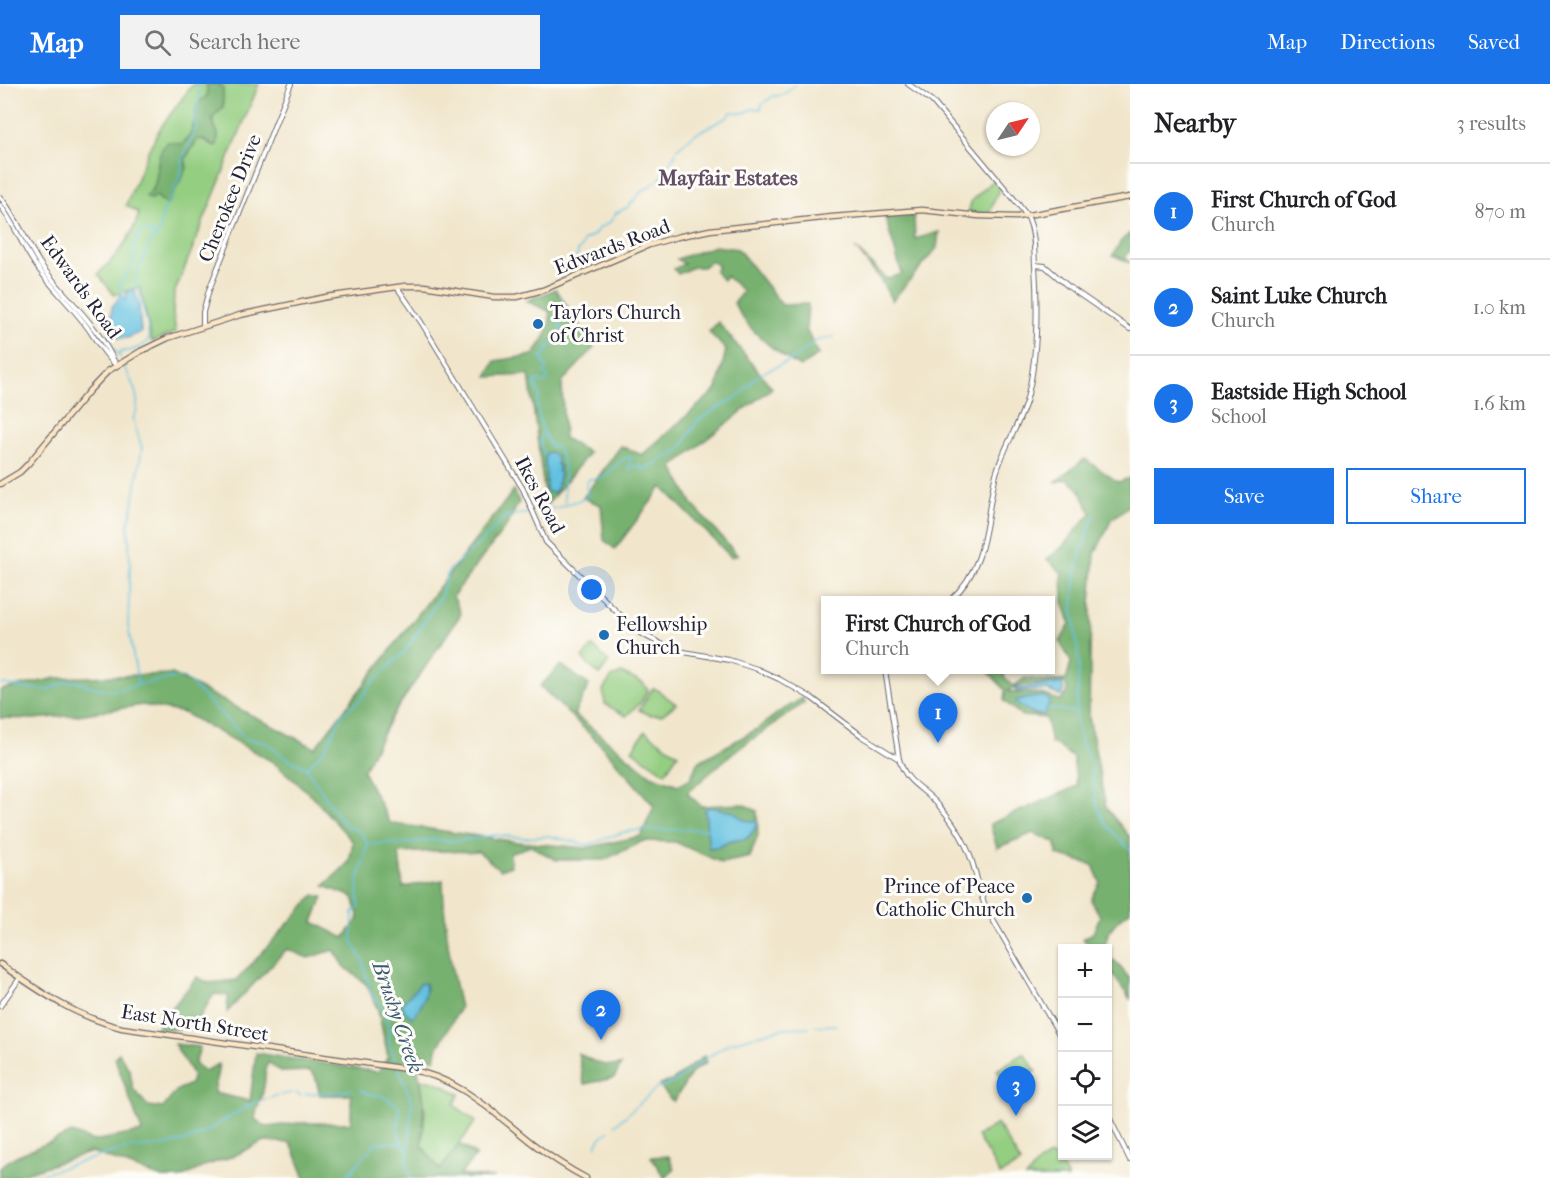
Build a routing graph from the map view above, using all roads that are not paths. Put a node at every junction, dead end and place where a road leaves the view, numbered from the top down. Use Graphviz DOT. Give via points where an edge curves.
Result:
graph roads {
  1 [pos="291,84"];
  2 [pos="908,84"];
  3 [pos="0,197"];
  4 [pos="1130,197"];
  5 [pos="0,205"];
  6 [pos="1028,216"];
  7 [pos="20,230"];
  8 [pos="1035,265"];
  9 [pos="397,287"];
  10 [pos="203,325"];
  11 [pos="1130,329"];
  12 [pos="116,365"];
  13 [pos="0,484"];
  14 [pos="954,596"];
  15 [pos="886,674"];
  16 [pos="899,759"];
  17 [pos="0,964"];
  18 [pos="21,978"];
  19 [pos="0,1006"];
  20 [pos="1058,1032"];
  21 [pos="1112,1125"];
  22 [pos="1130,1160"];
  23 [pos="586,1178"];
  1 -- 10 [label="street, Cherokee Drive" via="207,297"];
  2 -- 6 [label="street" via="932,101"];
  3 -- 7 [label="street, Edwards Road"];
  4 -- 6 [label="main road, Edwards Road"];
  5 -- 7 [label="street, Edwards Road"];
  6 -- 8 [label="street" via="1034,234"];
  6 -- 9 [label="main road, Edwards Road" via="985,217 922,210 710,230 644,246 543,290 517,297 424,286"];
  7 -- 12 [label="street, Edwards Road" via="41,264 86,315"];
  8 -- 11 [label="street" via="1045,266"];
  8 -- 14 [label="street" via="1036,323 1029,388 1001,458 978,562"];
  9 -- 10 [label="main road, Edwards Road" via="294,303"];
  9 -- 16 [label="street, Ikes Road" via="523,489 546,542 618,614 645,637 673,650 729,660 779,679"];
  10 -- 12 [label="main road, Edwards Road"];
  12 -- 13 [label="main road" via="99,379 20,472"];
  15 -- 16 [label="street"];
  16 -- 20 [label="street" via="906,776 936,802 957,830 971,859 986,908"];
  17 -- 18 [label="main road, East North Street"];
  18 -- 19 [label="street"];
  18 -- 23 [label="main road, East North Street" via="80,1015 122,1028 439,1077 459,1087 540,1149"];
  21 -- 22 [label="street"];
}
